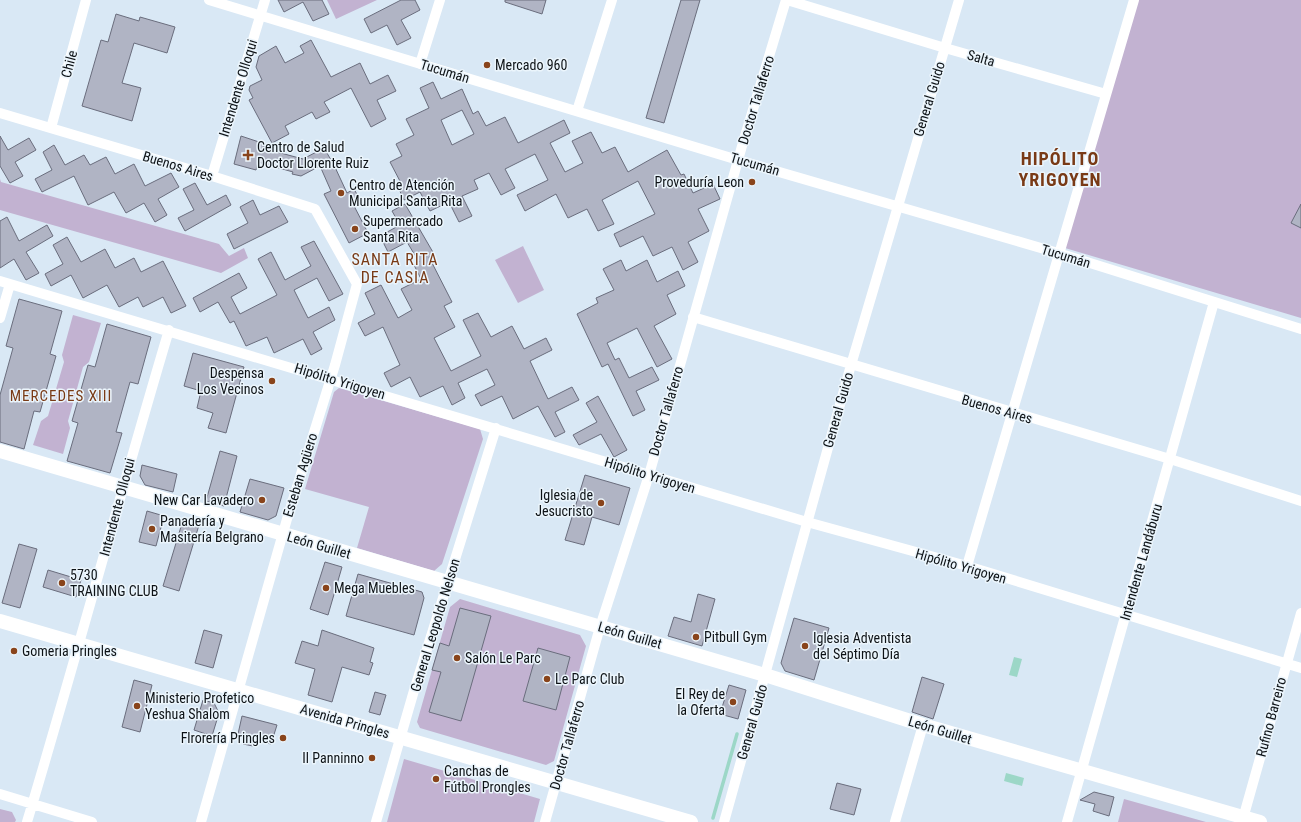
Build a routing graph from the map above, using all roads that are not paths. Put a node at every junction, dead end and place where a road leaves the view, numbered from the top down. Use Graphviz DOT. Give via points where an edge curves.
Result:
graph roads {
  1 [pos="86,0"];
  2 [pos="209,0"];
  3 [pos="265,0"];
  4 [pos="440,0"];
  5 [pos="612,0"];
  6 [pos="786,0"];
  7 [pos="959,0"];
  8 [pos="1134,0"];
  9 [pos="261,16"];
  10 [pos="945,48"];
  11 [pos="420,64"];
  12 [pos="1106,94"];
  13 [pos="577,111"];
  14 [pos="0,113"];
  15 [pos="52,128"];
  16 [pos="738,160"];
  17 [pos="212,176"];
  18 [pos="897,206"];
  19 [pos="336,247"];
  20 [pos="1058,253"];
  21 [pos="0,281"];
  22 [pos="10,284"];
  23 [pos="1214,302"];
  24 [pos="693,317"];
  25 [pos="0,318"];
  26 [pos="1301,329"];
  27 [pos="169,330"];
  28 [pos="851,365"];
  29 [pos="330,378"];
  30 [pos="1013,414"];
  31 [pos="496,428"];
  32 [pos="0,451"];
  33 [pos="1170,459"];
  34 [pos="648,475"];
  35 [pos="122,487"];
  36 [pos="1301,500"];
  37 [pos="807,522"];
  38 [pos="282,535"];
  39 [pos="966,566"];
  40 [pos="448,582"];
  41 [pos="1301,613"];
  42 [pos="1125,615"];
  43 [pos="0,621"];
  44 [pos="600,627"];
  45 [pos="79,645"];
  46 [pos="1286,664"];
  47 [pos="1301,668"];
  48 [pos="765,675"];
  49 [pos="238,690"];
  50 [pos="923,725"];
  51 [pos="401,738"];
  52 [pos="1082,771"];
  53 [pos="557,782"];
  54 [pos="0,794"];
  55 [pos="33,804"];
  56 [pos="1243,820"];
  57 [pos="27,822"];
  58 [pos="92,822"];
  59 [pos="201,822"];
  60 [pos="376,822"];
  61 [pos="545,822"];
  62 [pos="691,822"];
  63 [pos="724,822"];
  64 [pos="895,822"];
  65 [pos="1067,822"];
  66 [pos="1260,822"];
  1 -- 15 [label="street, Chile"];
  2 -- 9 [label="street, Tucumán"];
  3 -- 9 [label="street, Intendente Olloqui"];
  4 -- 11 [label="street"];
  5 -- 13 [label="street"];
  6 -- 10 [label="street, Salta"];
  6 -- 16 [label="street, Doctor Tallaferro"];
  7 -- 10 [label="street, General Guido"];
  8 -- 12 [label="street"];
  9 -- 11 [label="street, Tucumán"];
  9 -- 17 [label="street, Intendente Olloqui"];
  10 -- 12 [label="street, Salta"];
  10 -- 18 [label="street, General Guido"];
  11 -- 13 [label="street, Tucumán"];
  12 -- 20 [label="street"];
  13 -- 16 [label="street, Tucumán"];
  14 -- 15 [label="street, Buenos Aires"];
  15 -- 17 [label="street, Buenos Aires"];
  16 -- 18 [label="street, Tucumán"];
  16 -- 24 [label="street, Doctor Tallaferro"];
  17 -- 19 [label="street, Buenos Aires" via="315,209"];
  18 -- 20 [label="street, Tucumán"];
  18 -- 28 [label="street, General Guido"];
  19 -- 29 [label="street, Esteban Agüero" via="357,284"];
  20 -- 23 [label="street, Tucumán"];
  20 -- 30 [label="street"];
  21 -- 22 [label="street, Hipólito Yrigoyen"];
  22 -- 25 [label="street"];
  22 -- 27 [label="street, Hipólito Yrigoyen"];
  23 -- 26 [label="street, Tucumán"];
  23 -- 33 [label="street, Intendente Landáburu"];
  24 -- 28 [label="street, Buenos Aires"];
  24 -- 34 [label="street, Doctor Tallaferro"];
  27 -- 29 [label="street, Hipólito Yrigoyen"];
  27 -- 35 [label="street, Intendente Olloqui"];
  28 -- 30 [label="street, Buenos Aires"];
  28 -- 37 [label="street, General Guido"];
  29 -- 31 [label="street, Hipólito Yrigoyen"];
  29 -- 38 [label="street, Esteban Agüero"];
  30 -- 33 [label="street, Buenos Aires"];
  30 -- 39 [label="street"];
  31 -- 34 [label="street, Hipólito Yrigoyen"];
  31 -- 40 [label="street, General Leopoldo Nelson"];
  32 -- 35 [label="street, León Guillet"];
  33 -- 36 [label="street, Buenos Aires"];
  33 -- 42 [label="street, Intendente Landáburu"];
  34 -- 37 [label="street, Hipólito Yrigoyen"];
  34 -- 44 [label="street, Doctor Tallaferro"];
  35 -- 38 [label="street, León Guillet"];
  35 -- 45 [label="street, Intendente Olloqui"];
  37 -- 39 [label="street, Hipólito Yrigoyen"];
  37 -- 48 [label="street, General Guido"];
  38 -- 40 [label="street, León Guillet"];
  38 -- 49 [label="street, Esteban Agüero"];
  39 -- 42 [label="street, Hipólito Yrigoyen"];
  40 -- 44 [label="street, León Guillet"];
  40 -- 51 [label="street, General Leopoldo Nelson"];
  41 -- 46 [label="street, Rufino Barreiro"];
  42 -- 46 [label="street, Hipólito Yrigoyen"];
  42 -- 52 [label="street, Intendente Landáburu"];
  43 -- 45 [label="street, Avenida Pringles"];
  44 -- 48 [label="street, León Guillet"];
  44 -- 53 [label="street, Doctor Tallaferro"];
  45 -- 49 [label="street, Avenida Pringles"];
  45 -- 55 [label="street, Intendente Olloqui"];
  46 -- 47 [label="street, Hipólito Yrigoyen"];
  46 -- 56 [label="street, Rufino Barreiro"];
  48 -- 50 [label="street, León Guillet"];
  48 -- 63 [label="street, General Guido"];
  49 -- 51 [label="street, Avenida Pringles"];
  49 -- 59 [label="street, Esteban Agüero"];
  50 -- 52 [label="street, León Guillet"];
  50 -- 64 [label="street"];
  51 -- 53 [label="street, Avenida Pringles"];
  51 -- 60 [label="street, General Leopoldo Nelson"];
  52 -- 56 [label="street, León Guillet"];
  52 -- 65 [label="street, Intendente Landáburu"];
  53 -- 61 [label="street, Doctor Tallaferro"];
  53 -- 62 [label="street, Avenida Pringles"];
  54 -- 55 [label="street"];
  55 -- 57 [label="street, Intendente Olloqui"];
  55 -- 58 [label="street"];
  56 -- 66 [label="street, León Guillet"];
}
